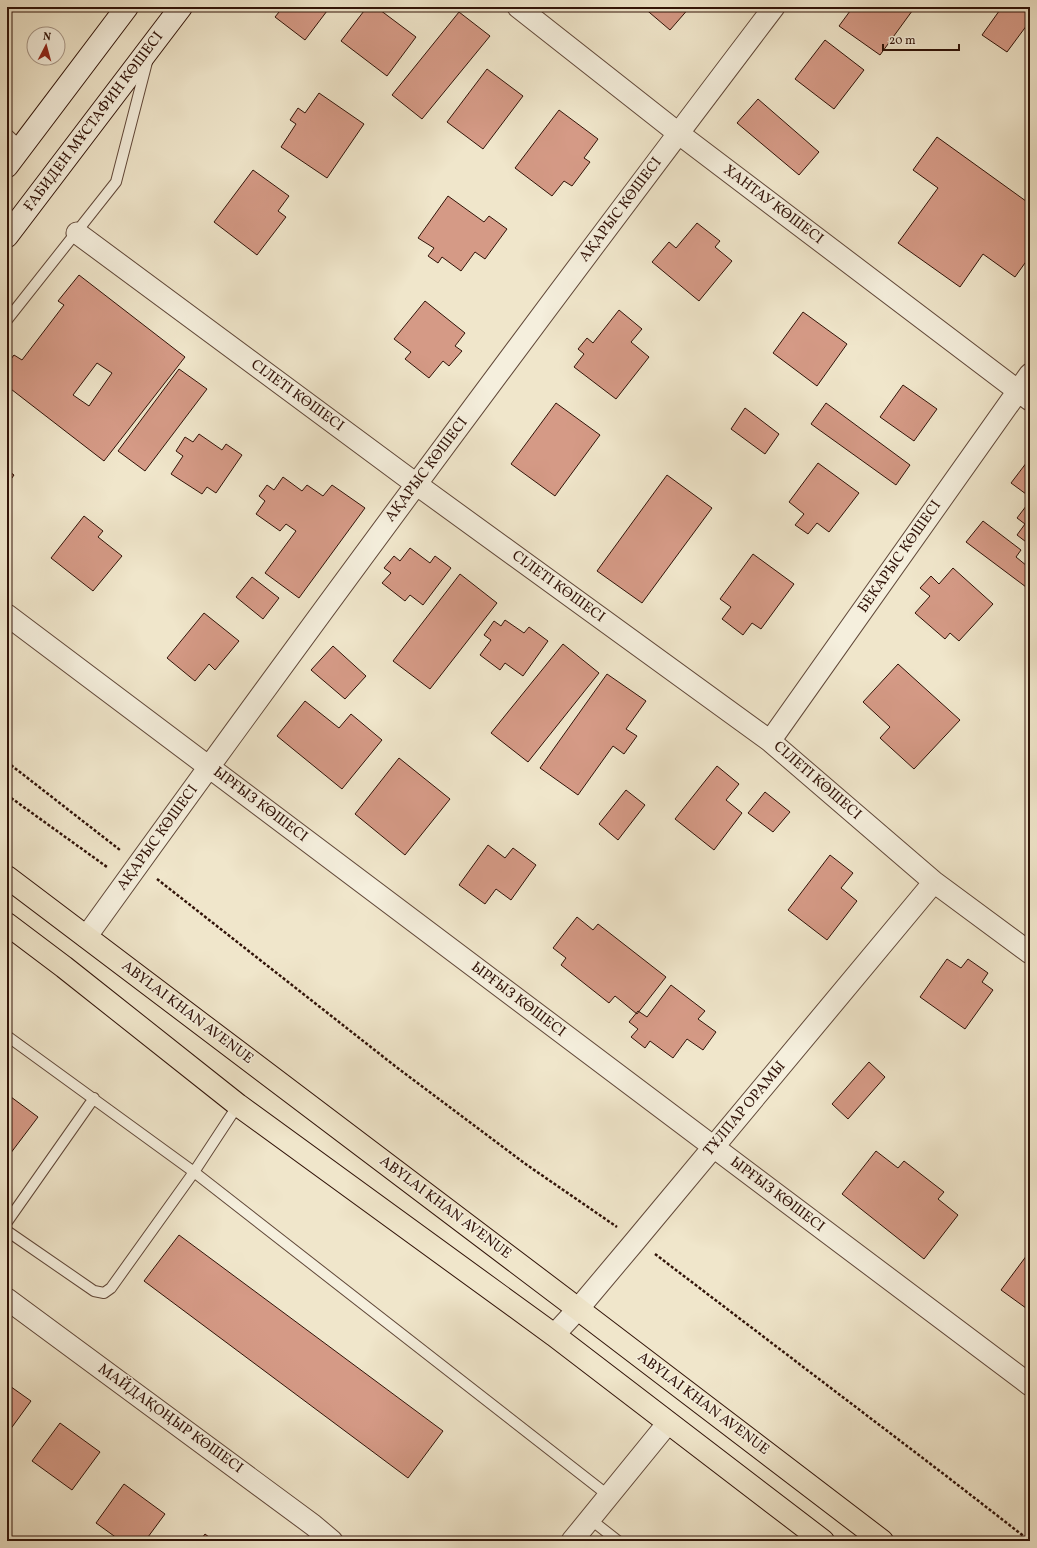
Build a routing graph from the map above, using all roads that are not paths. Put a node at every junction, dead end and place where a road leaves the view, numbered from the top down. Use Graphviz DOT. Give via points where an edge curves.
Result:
graph roads {
  1 [pos="127,7"];
  2 [pos="181,7"];
  3 [pos="518,7"];
  4 [pos="774,7"];
  5 [pos="151,47"];
  6 [pos="678,133"];
  7 [pos="14,141"];
  8 [pos="7,166"];
  9 [pos="76,234"];
  10 [pos="7,236"];
  11 [pos="7,320"];
  12 [pos="1030,374"];
  13 [pos="1024,395"];
  14 [pos="416,484"];
  15 [pos="7,615"];
  16 [pos="770,741"];
  17 [pos="209,767"];
  18 [pos="7,877"];
  19 [pos="934,882"];
  20 [pos="7,924"];
  21 [pos="86,937"];
  22 [pos="7,938"];
  23 [pos="1030,953"];
  24 [pos="64,967"];
  25 [pos="7,1036"];
  26 [pos="94,1098"];
  27 [pos="238,1105"];
  28 [pos="713,1147"];
  29 [pos="194,1172"];
  30 [pos="7,1222"];
  31 [pos="7,1231"];
  32 [pos="7,1299"];
  33 [pos="578,1309"];
  34 [pos="554,1335"];
  35 [pos="1030,1385"];
  36 [pos="668,1423"];
  37 [pos="609,1496"];
  38 [pos="590,1519"];
  39 [pos="332,1541"];
  40 [pos="572,1541"];
  41 [pos="618,1541"];
  42 [pos="822,1541"];
  43 [pos="882,1541"];
  1 -- 7 [label="main road"];
  2 -- 5 [label="main road, ҒАБИДЕН МҰСТАФИН КӨШЕСІ"];
  3 -- 6 [label="street, ХАНТАУ КӨШЕСІ"];
  4 -- 6 [label="street, АҚАРЫС КӨШЕСІ"];
  5 -- 9 [label="lane" via="116,182"];
  5 -- 10 [label="main road, ҒАБИДЕН МҰСТАФИН КӨШЕСІ"];
  6 -- 13 [label="street, ХАНТАУ КӨШЕСІ"];
  6 -- 14 [label="street, АҚАРЫС КӨШЕСІ"];
  7 -- 8 [label="main road"];
  9 -- 11 [label="lane"];
  9 -- 14 [label="street, СІЛЕТІ КӨШЕСІ"];
  12 -- 13 [label="street, БЕКАРЫС КӨШЕСІ"];
  13 -- 16 [label="street, БЕКАРЫС КӨШЕСІ"];
  14 -- 16 [label="street, СІЛЕТІ КӨШЕСІ"];
  14 -- 17 [label="street, АҚАРЫС КӨШЕСІ"];
  15 -- 17 [label="street, ЫРҒЫЗ КӨШЕСІ"];
  16 -- 19 [label="street, СІЛЕТІ КӨШЕСІ"];
  17 -- 21 [label="street, АҚАРЫС КӨШЕСІ"];
  17 -- 28 [label="street, ЫРҒЫЗ КӨШЕСІ"];
  18 -- 21 [label="main road, ABYLAI KHAN AVENUE"];
  19 -- 23 [label="street, СІЛЕТІ КӨШЕСІ"];
  19 -- 28 [label="street, ТҰЛПАР ОРАМЫ"];
  20 -- 24 [label="main road"];
  21 -- 33 [label="main road, ABYLAI KHAN AVENUE"];
  22 -- 24 [label="main road"];
  24 -- 27 [label="main road"];
  25 -- 26 [label="lane"];
  26 -- 29 [label="lane"];
  26 -- 30 [label="lane"];
  27 -- 29 [label="lane"];
  27 -- 34 [label="main road"];
  28 -- 33 [label="street, ТҰЛПАР ОРАМЫ"];
  28 -- 35 [label="street, ЫРҒЫЗ КӨШЕСІ"];
  29 -- 31 [label="lane" via="111,1288 104,1293 94,1291"];
  29 -- 37 [label="lane"];
  32 -- 39 [label="street, МАЙДАҚОҢЫР КӨШЕСІ"];
  33 -- 34 [label="street, ТҰЛПАР ОРАМЫ"];
  33 -- 43 [label="main road, ABYLAI KHAN AVENUE"];
  34 -- 36 [label="main road"];
  36 -- 37 [label="street"];
  36 -- 42 [label="main road"];
  37 -- 38 [label="street"];
  38 -- 40 [label="street"];
  38 -- 41 [label="lane"];
}
